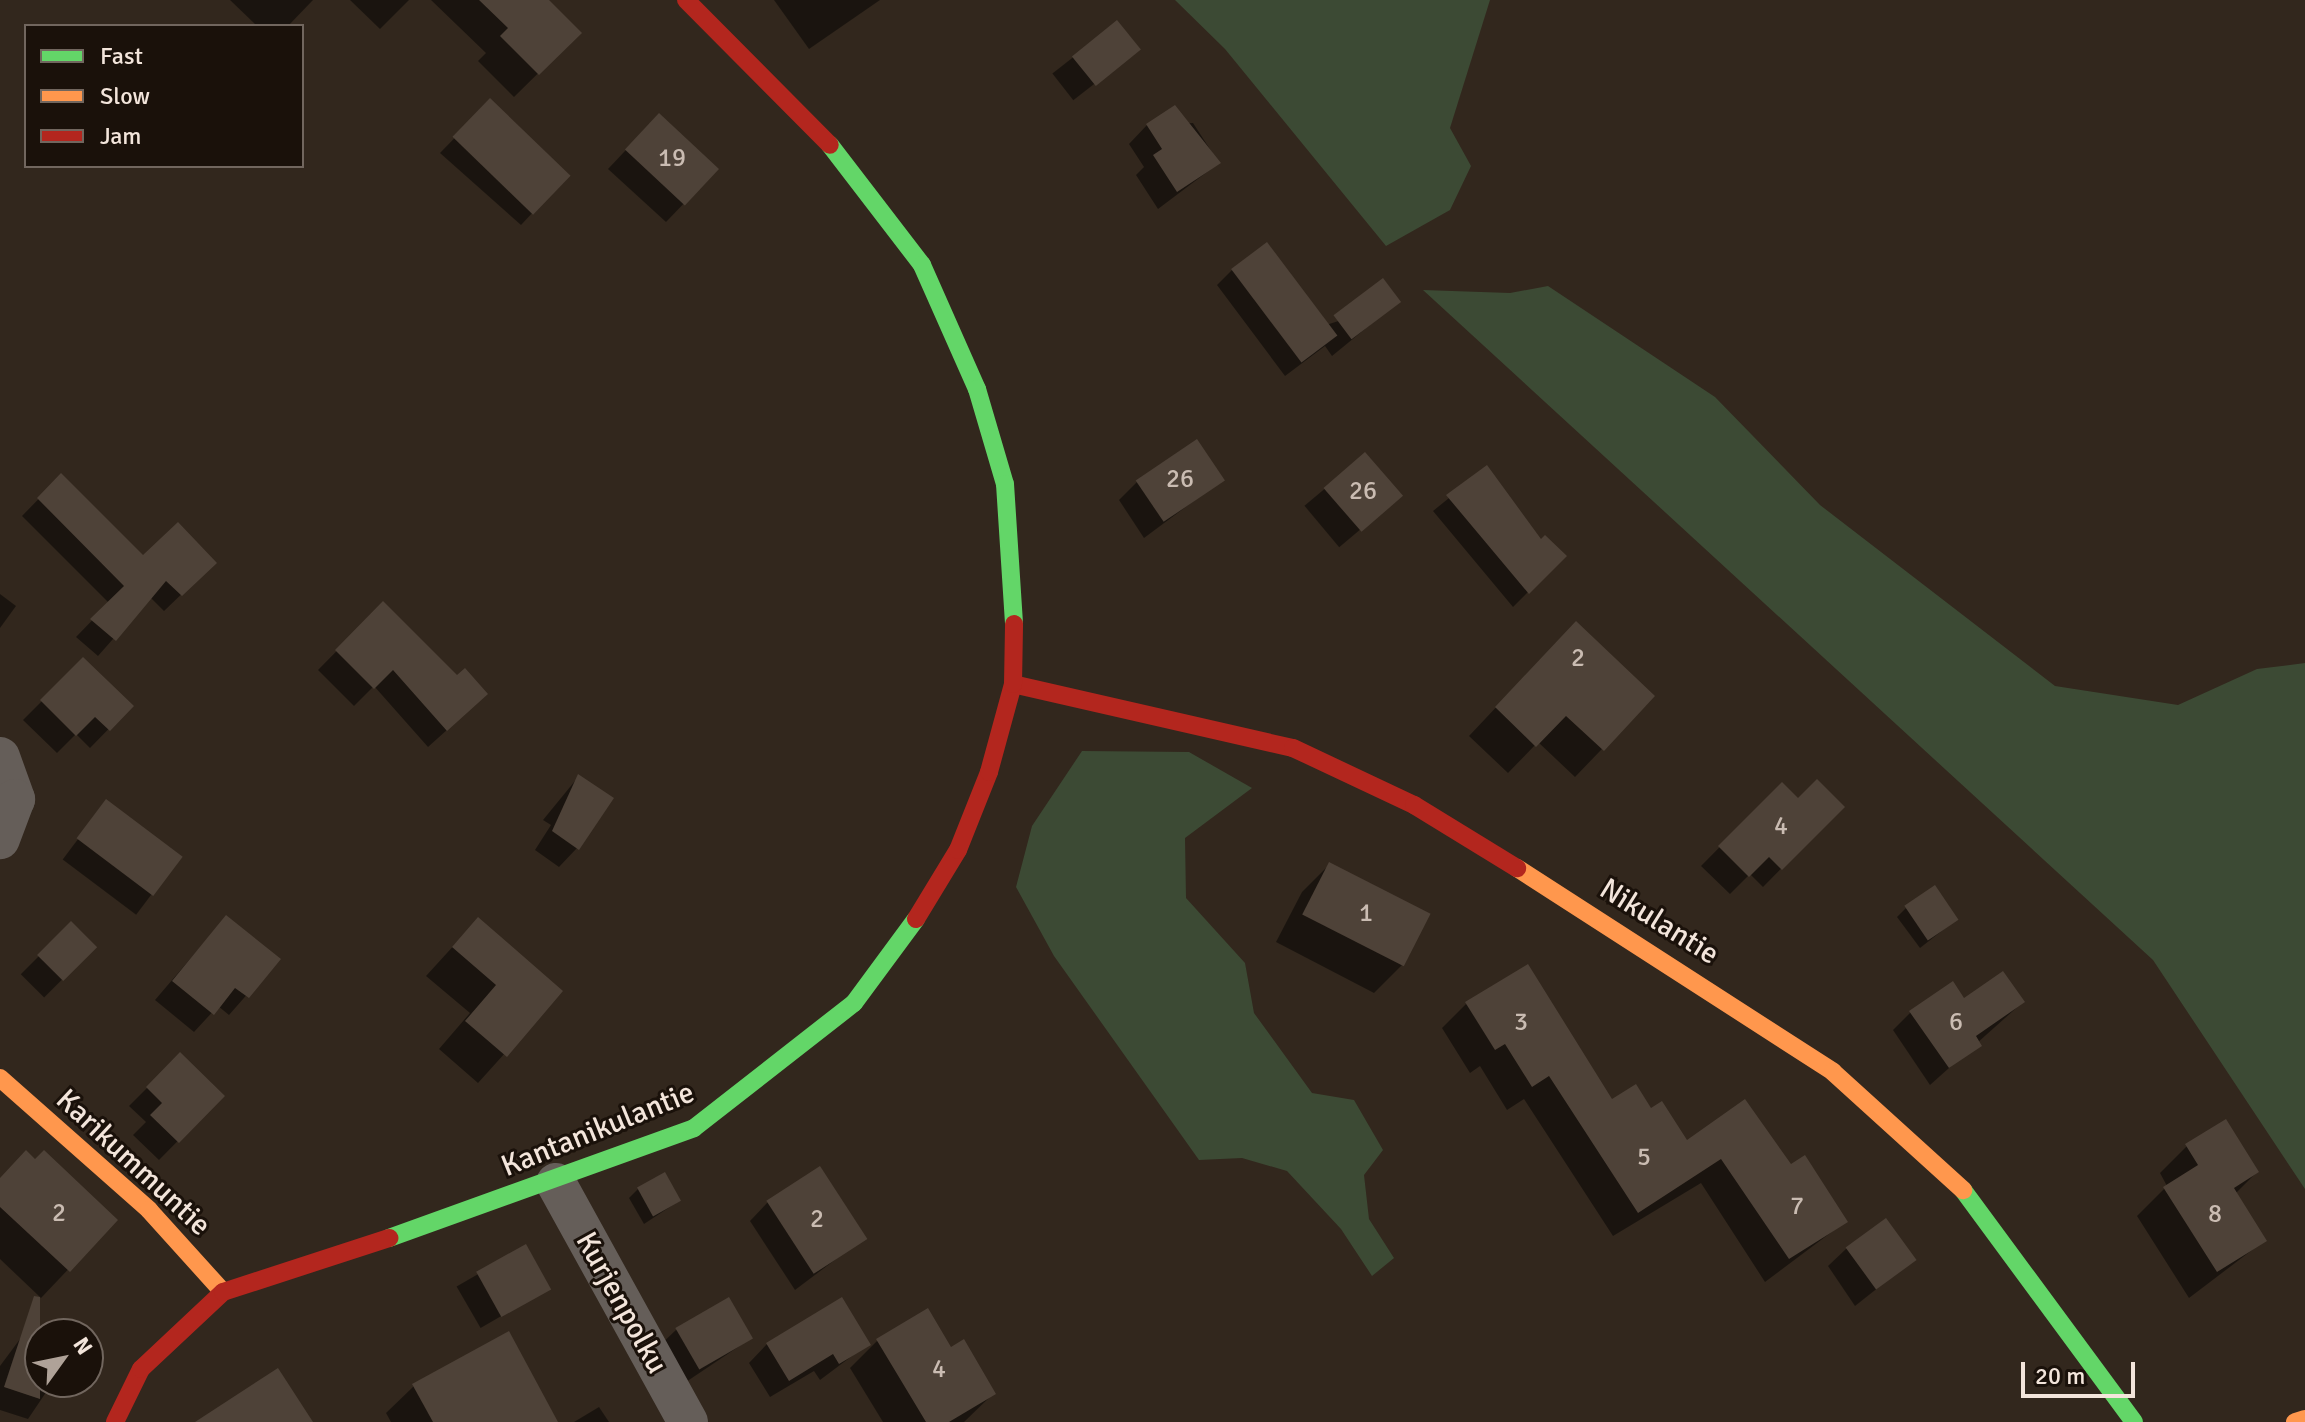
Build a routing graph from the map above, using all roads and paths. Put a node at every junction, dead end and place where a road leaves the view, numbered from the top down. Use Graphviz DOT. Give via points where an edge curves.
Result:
graph roads {
  1 [pos="686,0"];
  2 [pos="1013,684"];
  3 [pos="0,757"];
  4 [pos="0,839"];
  5 [pos="0,1078"];
  6 [pos="556,1183"];
  7 [pos="223,1292"];
  8 [pos="2305,1419"];
  9 [pos="115,1422"];
  10 [pos="688,1422"];
  11 [pos="2134,1422"];
  12 [pos="2295,1422"];
  1 -- 2 [label="street, Kantanikulantie" via="846,161 922,265 977,389 1005,484"];
  2 -- 6 [label="street, Kantanikulantie" via="958,850 854,1003 694,1128"];
  2 -- 11 [label="street, Nikulantie" via="1293,748 1414,805 1718,992 1833,1072 1957,1182"];
  3 -- 4 [label="street" via="15,799"];
  5 -- 7 [label="street, Karikummuntie" via="149,1210"];
  6 -- 7 [label="street, Kantanikulantie"];
  6 -- 10 [label="street, Kurjenpolku"];
  7 -- 9 [label="street, Kantanikulantie" via="141,1369"];
  8 -- 12 [label="street"];
}
